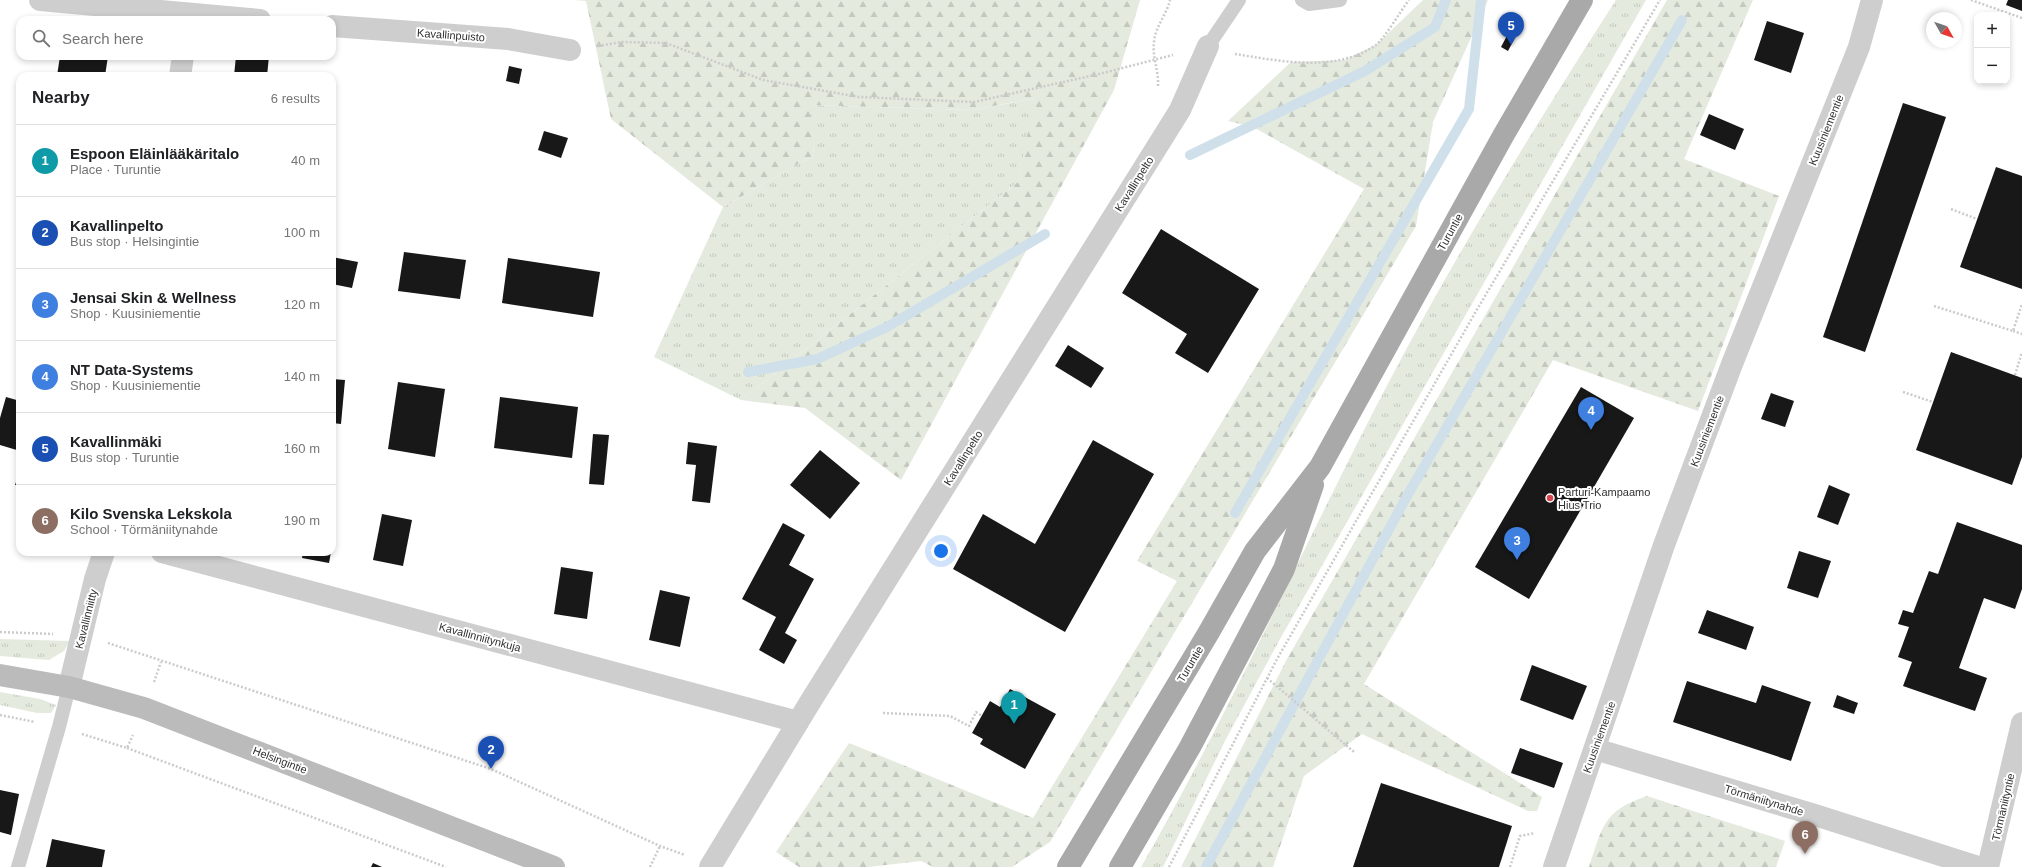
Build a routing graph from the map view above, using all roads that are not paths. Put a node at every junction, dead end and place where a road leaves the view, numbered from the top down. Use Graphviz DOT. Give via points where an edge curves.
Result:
graph roads {
  1 [pos="40,0"];
  2 [pos="1239,0"];
  3 [pos="1302,0"];
  4 [pos="1340,0"];
  5 [pos="1582,0"];
  6 [pos="1872,0"];
  7 [pos="180,16"];
  8 [pos="336,26"];
  9 [pos="1208,46"];
  10 [pos="570,50"];
  11 [pos="182,60"];
  12 [pos="181,72"];
  13 [pos="1320,467"];
  14 [pos="103,556"];
  15 [pos="177,556"];
  16 [pos="0,675"];
  17 [pos="69,687"];
  18 [pos="798,722"];
  19 [pos="2022,723"];
  20 [pos="1595,749"];
  21 [pos="710,866"];
  22 [pos="18,867"];
  23 [pos="554,867"];
  24 [pos="1068,867"];
  25 [pos="1120,867"];
  26 [pos="1554,867"];
  27 [pos="1978,867"];
  28 [pos="1988,867"];
  1 -- 7 [label="street"];
  2 -- 9 [label="lane"];
  3 -- 4 [label="lane" via="1309,4"];
  5 -- 13 [label="main road, Turuntie" via="1503,136"];
  6 -- 20 [label="street, Kuusiniementie" via="1859,47 1732,364 1664,546"];
  8 -- 10 [label="street, Kavallinpuisto" via="508,39"];
  9 -- 18 [label="street, Kavallinpelto" via="1180,110"];
  11 -- 12 [label="street"];
  13 -- 24 [label="main road, Turuntie" via="1255,551"];
  13 -- 25 [label="main road, Turuntie" via="1284,569 1190,747"];
  14 -- 17 [label="street, Kavallinniitty"];
  15 -- 18 [label="street, Kavallinniitynkuja"];
  16 -- 17 [label="main road, Helsingintie"];
  17 -- 22 [label="lane"];
  17 -- 23 [label="main road, Helsingintie" via="144,708"];
  18 -- 21 [label="street, Kavallinpelto"];
  19 -- 28 [label="street, Törmäniityntie"];
  20 -- 26 [label="street, Kuusiniementie"];
  20 -- 27 [label="street, Törmäniitynahde"];
}
